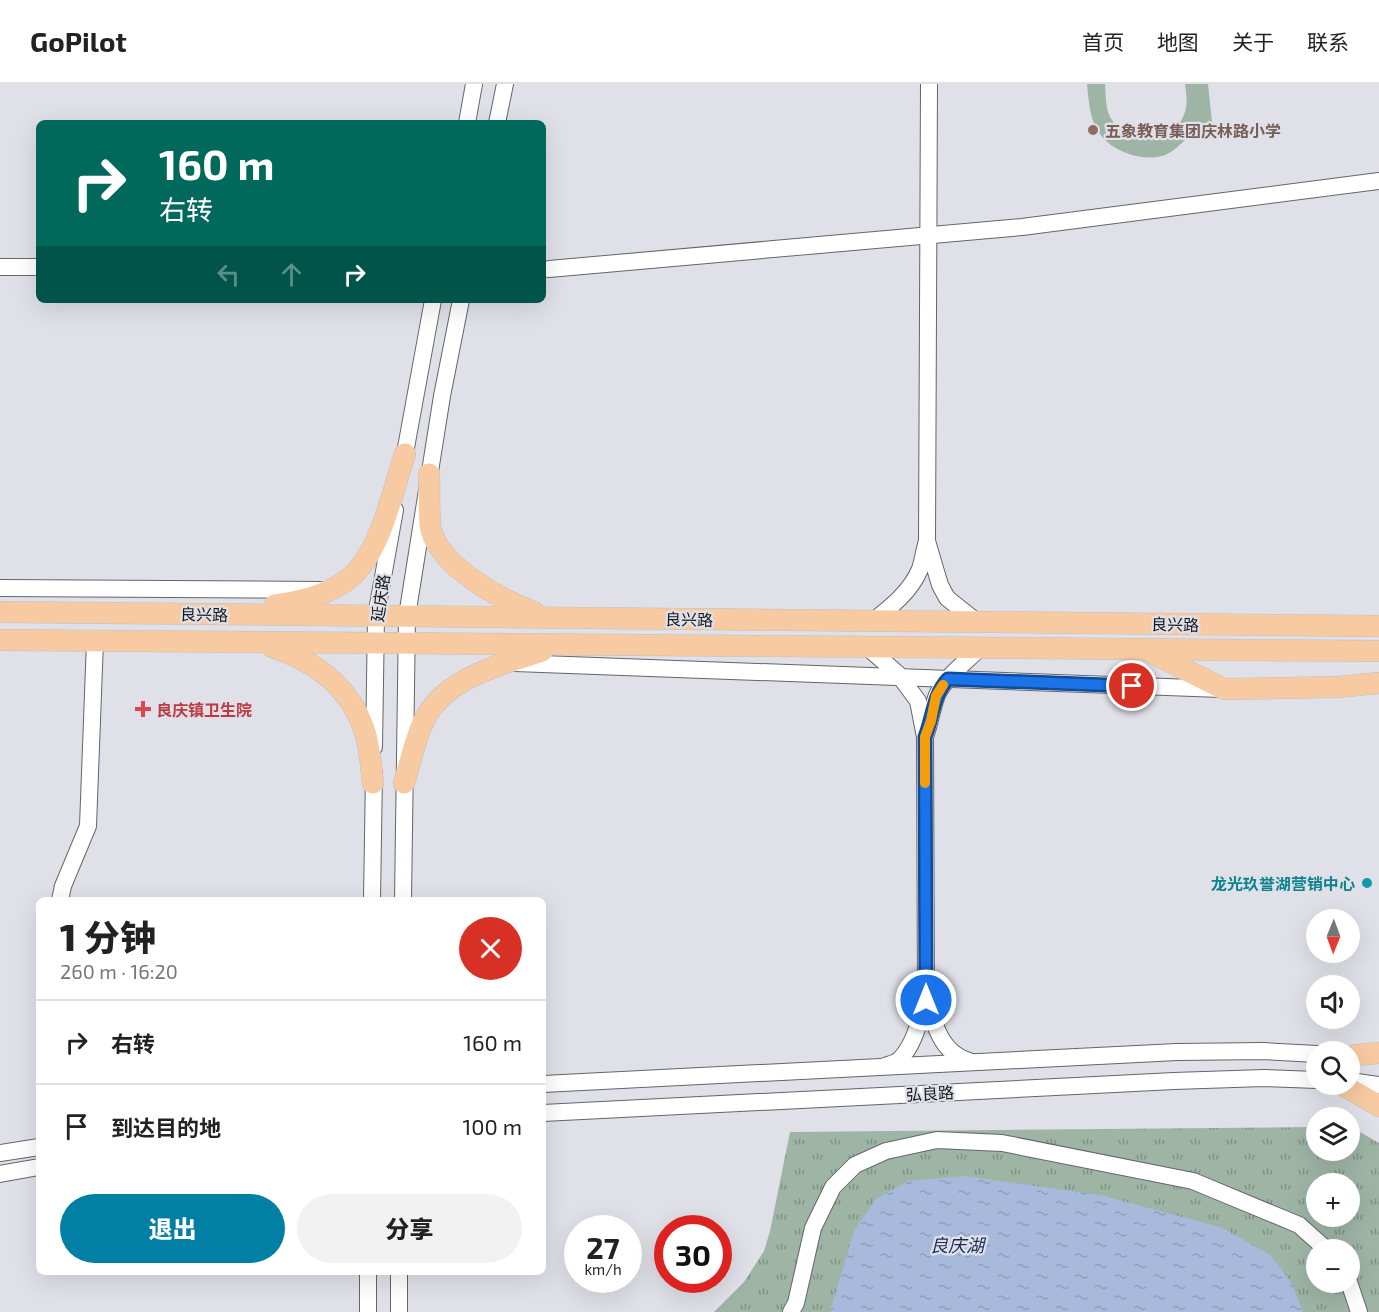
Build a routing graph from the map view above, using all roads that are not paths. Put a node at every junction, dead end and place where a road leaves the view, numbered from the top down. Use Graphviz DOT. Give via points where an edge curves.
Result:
graph roads {
  1 [pos="474,84"];
  2 [pos="505,84"];
  3 [pos="929,84"];
  4 [pos="468,120"];
  5 [pos="498,120"];
  6 [pos="1379,181"];
  7 [pos="928,235"];
  8 [pos="0,267"];
  9 [pos="36,267"];
  10 [pos="546,269"];
  11 [pos="463,303"];
  12 [pos="432,308"];
  13 [pos="405,454"];
  14 [pos="429,474"];
  15 [pos="927,541"];
  16 [pos="0,588"];
  17 [pos="330,590"];
  18 [pos="0,612"];
  19 [pos="217,614"];
  20 [pos="376,616"];
  21 [pos="407,616"];
  22 [pos="1379,616"];
  23 [pos="549,618"];
  24 [pos="873,621"];
  25 [pos="977,622"];
  26 [pos="1352,626"];
  27 [pos="1379,626"];
  28 [pos="0,640"];
  29 [pos="95,641"];
  30 [pos="261,643"];
  31 [pos="375,644"];
  32 [pos="405,644"];
  33 [pos="481,645"];
  34 [pos="559,645"];
  35 [pos="867,647"];
  36 [pos="980,648"];
  37 [pos="1144,649"];
  38 [pos="1379,651"];
  39 [pos="506,663"];
  40 [pos="900,677"];
  41 [pos="948,679"];
  42 [pos="1379,683"];
  43 [pos="1224,689"];
  44 [pos="925,737"];
  45 [pos="373,783"];
  46 [pos="404,783"];
  47 [pos="61,897"];
  48 [pos="372,897"];
  49 [pos="403,897"];
  50 [pos="926,1000"];
  51 [pos="1306,1053"];
  52 [pos="1379,1053"];
  53 [pos="1360,1054"];
  54 [pos="1360,1056"];
  55 [pos="1379,1058"];
  56 [pos="973,1062"];
  57 [pos="882,1067"];
  58 [pos="1306,1080"];
  59 [pos="1360,1082"];
  60 [pos="546,1083"];
  61 [pos="1379,1085"];
  62 [pos="1360,1095"];
  63 [pos="1379,1106"];
  64 [pos="546,1113"];
  65 [pos="36,1147"];
  66 [pos="0,1153"];
  67 [pos="36,1168"];
  68 [pos="0,1174"];
  69 [pos="1315,1239"];
  70 [pos="368,1275"];
  71 [pos="399,1275"];
  72 [pos="1353,1293"];
  73 [pos="368,1312"];
  74 [pos="399,1312"];
  75 [pos="791,1312"];
  76 [pos="1359,1312"];
  1 -- 4 [label="street"];
  2 -- 5 [label="street"];
  3 -- 7 [label="street"];
  6 -- 7 [label="street" via="1022,227"];
  7 -- 10 [label="street"];
  7 -- 15 [label="street"];
  8 -- 9 [label="street"];
  11 -- 14 [label="street, 延庆路"];
  12 -- 13 [label="street, 延庆路"];
  13 -- 17 [label="main road" via="377,540 351,576"];
  13 -- 20 [label="street, 延庆路"];
  14 -- 21 [label="street, 延庆路"];
  14 -- 23 [label="main road" via="431,531 450,561 511,604"];
  15 -- 24 [label="street" via="920,569 907,589"];
  15 -- 25 [label="street" via="947,598"];
  16 -- 17 [label="street"];
  17 -- 19 [label="main road" via="305,600"];
  18 -- 19 [label="main road, 良兴路"];
  19 -- 20 [label="main road, 良兴路"];
  20 -- 21 [label="main road, 良兴路"];
  20 -- 31 [label="street, 延庆路"];
  21 -- 23 [label="main road, 良兴路"];
  21 -- 32 [label="street, 延庆路"];
  22 -- 26 [label="main road"];
  23 -- 24 [label="main road, 良兴路"];
  24 -- 25 [label="main road, 良兴路"];
  25 -- 26 [label="main road, 良兴路"];
  26 -- 27 [label="main road, 良兴路"];
  28 -- 29 [label="main road, 良兴路"];
  29 -- 30 [label="main road, 良兴路"];
  29 -- 47 [label="street" via="88,826"];
  30 -- 31 [label="main road, 良兴路"];
  30 -- 45 [label="main road" via="286,651 338,684 354,705 366,734"];
  31 -- 32 [label="main road, 良兴路"];
  31 -- 45 [label="street, 延庆路"];
  32 -- 33 [label="main road, 良兴路"];
  32 -- 46 [label="street, 延庆路"];
  33 -- 34 [label="main road, 良兴路"];
  33 -- 39 [label="street"];
  34 -- 35 [label="main road, 良兴路"];
  34 -- 39 [label="main road"];
  35 -- 36 [label="main road, 良兴路"];
  35 -- 40 [label="street"];
  36 -- 37 [label="main road, 良兴路"];
  36 -- 41 [label="street"];
  37 -- 38 [label="main road, 良兴路"];
  37 -- 43 [label="main road"];
  39 -- 40 [label="street"];
  39 -- 46 [label="main road" via="451,688 435,704 422,723"];
  40 -- 41 [label="street"];
  40 -- 44 [label="street" via="918,701"];
  41 -- 43 [label="street"];
  41 -- 44 [label="street" via="936,696"];
  42 -- 43 [label="main road"];
  44 -- 50 [label="street"];
  45 -- 48 [label="street, 延庆路"];
  46 -- 49 [label="street, 延庆路"];
  50 -- 56 [label="street" via="943,1045 958,1058"];
  50 -- 57 [label="street" via="905,1051 898,1061"];
  51 -- 56 [label="street, 弘良路" via="1177,1052"];
  52 -- 53 [label="main road"];
  54 -- 55 [label="street"];
  56 -- 57 [label="street, 弘良路"];
  57 -- 60 [label="street, 弘良路"];
  58 -- 64 [label="street, 弘良路" via="1174,1081"];
  59 -- 61 [label="street"];
  62 -- 63 [label="main road"];
  65 -- 66 [label="street"];
  67 -- 68 [label="street"];
  69 -- 75 [label="street" via="1299,1225 1192,1181 1002,1143 937,1140 886,1151 855,1165 833,1187 813,1228"];
  70 -- 73 [label="street"];
  71 -- 74 [label="street"];
  72 -- 76 [label="street"];
}
